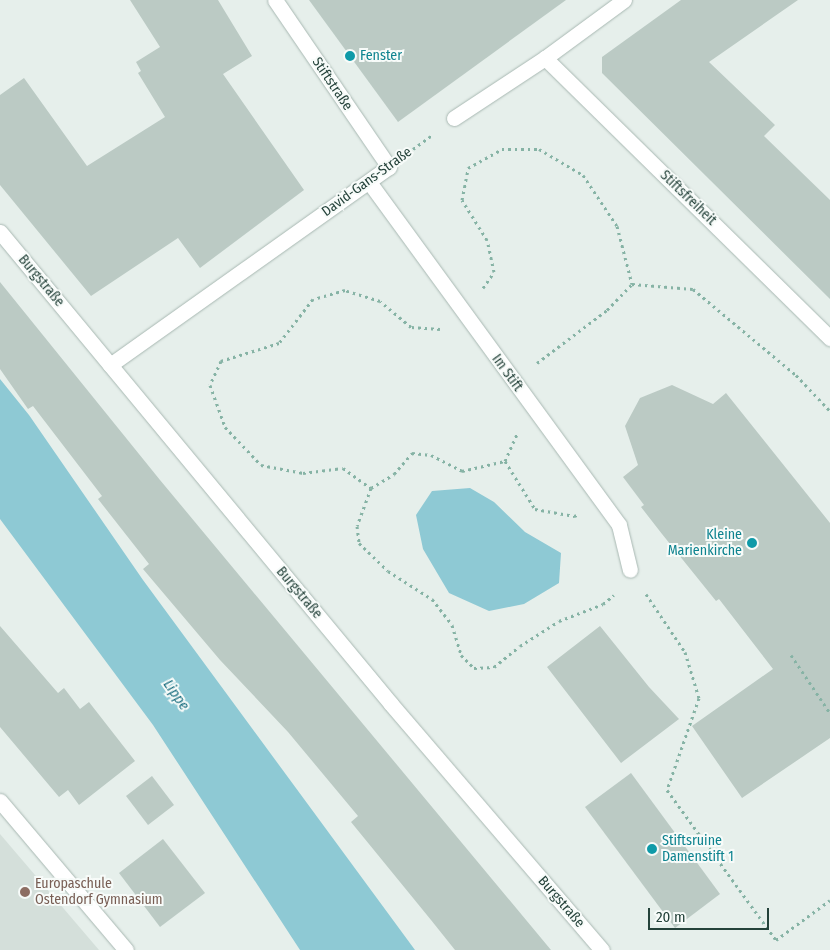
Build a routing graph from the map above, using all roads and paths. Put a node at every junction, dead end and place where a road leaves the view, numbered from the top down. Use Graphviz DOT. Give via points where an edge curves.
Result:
graph roads {
  1 [pos="275,0"];
  2 [pos="624,0"];
  3 [pos="545,58"];
  4 [pos="454,118"];
  5 [pos="389,167"];
  6 [pos="369,182"];
  7 [pos="0,232"];
  8 [pos="632,284"];
  9 [pos="464,315"];
  10 [pos="830,338"];
  11 [pos="110,365"];
  12 [pos="529,404"];
  13 [pos="830,411"];
  14 [pos="506,461"];
  15 [pos="371,488"];
  16 [pos="599,498"];
  17 [pos="630,570"];
  18 [pos="791,655"];
  19 [pos="830,713"];
  20 [pos="0,800"];
  21 [pos="830,900"];
  22 [pos="126,950"];
  23 [pos="602,950"];
  1 -- 5 [label="street, Stiftstraße"];
  2 -- 3 [label="street"];
  3 -- 4 [label="street"];
  3 -- 10 [label="street, Stiftsfreiheit"];
  4 -- 5 [label="path, David-Gans-Straße"];
  5 -- 6 [label="street, David-Gans-Straße"];
  6 -- 9 [label="street, Im Stift"];
  6 -- 11 [label="street, David-Gans-Straße"];
  7 -- 11 [label="street, Burgstraße"];
  8 -- 9 [label="path" via="618,226 583,175 538,149 502,149 468,168 462,200 488,240 494,272"];
  8 -- 12 [label="path" via="607,310 537,362"];
  8 -- 13 [label="path" via="693,289 796,375"];
  9 -- 12 [label="street, Im Stift"];
  9 -- 15 [label="path" via="441,329 411,327 380,301 345,290 313,299 279,343 222,361 210,385 225,427 261,465 303,473 343,468"];
  11 -- 23 [label="street, Burgstraße" via="391,704"];
  12 -- 14 [label="path"];
  12 -- 16 [label="street, Im Stift"];
  14 -- 15 [label="path" via="462,470 431,455 412,453 394,474"];
  14 -- 16 [label="path" via="535,509 574,516"];
  15 -- 17 [label="path" via="357,526 359,543 388,571 432,599 452,625 461,655 474,668 494,667 559,621 603,604 623,587"];
  16 -- 17 [label="street, Im Stift" via="619,526"];
  17 -- 21 [label="path" via="685,652 699,698 668,790 776,940"];
  18 -- 19 [label="path"];
  20 -- 22 [label="street"];
}
